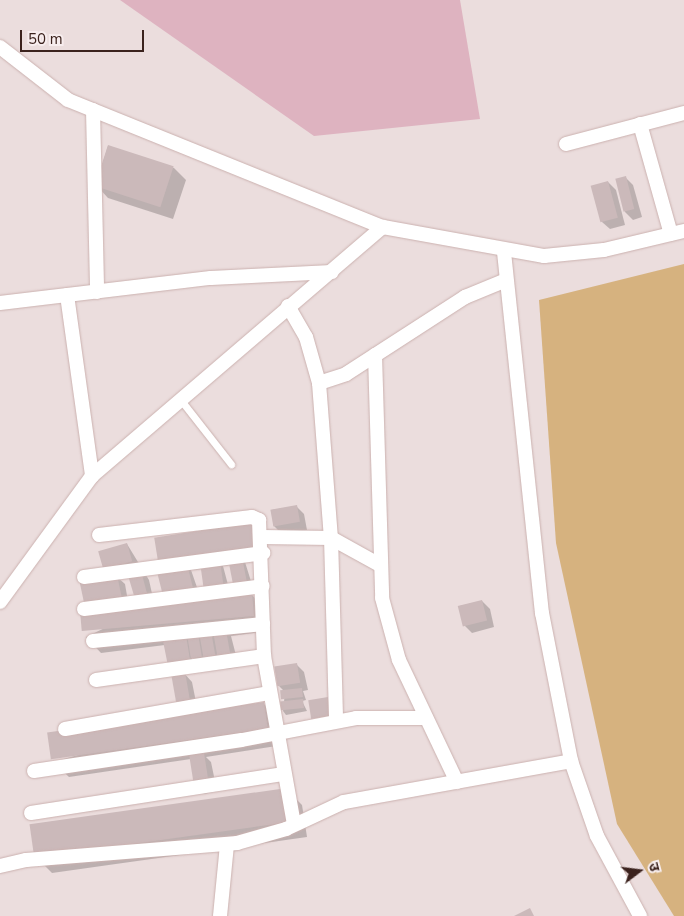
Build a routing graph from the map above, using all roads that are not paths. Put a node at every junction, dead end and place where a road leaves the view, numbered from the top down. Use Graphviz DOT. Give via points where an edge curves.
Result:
graph roads {
  1 [pos="0,46"];
  2 [pos="93,110"];
  3 [pos="684,114"];
  4 [pos="640,124"];
  5 [pos="566,144"];
  6 [pos="383,228"];
  7 [pos="677,232"];
  8 [pos="504,252"];
  9 [pos="332,272"];
  10 [pos="506,280"];
  11 [pos="97,292"];
  12 [pos="67,295"];
  13 [pos="0,303"];
  14 [pos="288,306"];
  15 [pos="375,355"];
  16 [pos="318,383"];
  17 [pos="180,399"];
  18 [pos="231,464"];
  19 [pos="92,476"];
  20 [pos="99,535"];
  21 [pos="262,537"];
  22 [pos="331,538"];
  23 [pos="263,552"];
  24 [pos="380,566"];
  25 [pos="84,577"];
  26 [pos="263,586"];
  27 [pos="0,602"];
  28 [pos="84,609"];
  29 [pos="263,624"];
  30 [pos="93,641"];
  31 [pos="264,656"];
  32 [pos="96,680"];
  33 [pos="270,693"];
  34 [pos="426,718"];
  35 [pos="336,721"];
  36 [pos="65,729"];
  37 [pos="276,735"];
  38 [pos="571,761"];
  39 [pos="34,771"];
  40 [pos="284,774"];
  41 [pos="457,782"];
  42 [pos="31,813"];
  43 [pos="294,824"];
  44 [pos="227,844"];
  45 [pos="0,866"];
  46 [pos="220,916"];
  47 [pos="640,916"];
  1 -- 2 [label="street" via="68,100"];
  2 -- 6 [label="street"];
  2 -- 11 [label="street"];
  3 -- 4 [label="street"];
  4 -- 5 [label="street"];
  4 -- 7 [label="street"];
  6 -- 8 [label="street"];
  6 -- 9 [label="street"];
  7 -- 8 [label="street" via="604,250 544,256"];
  8 -- 10 [label="street"];
  9 -- 11 [label="street" via="211,278"];
  9 -- 14 [label="street"];
  10 -- 15 [label="street" via="465,297"];
  10 -- 38 [label="street" via="542,613"];
  11 -- 12 [label="street"];
  12 -- 13 [label="street"];
  12 -- 19 [label="street"];
  14 -- 16 [label="street" via="306,337"];
  14 -- 17 [label="street"];
  15 -- 16 [label="street" via="346,374"];
  15 -- 24 [label="street" via="382,501"];
  16 -- 22 [label="street"];
  17 -- 18 [label="lane"];
  17 -- 19 [label="street"];
  19 -- 27 [label="street"];
  20 -- 21 [label="street" via="252,517 259,520"];
  21 -- 22 [label="street"];
  21 -- 23 [label="street"];
  22 -- 24 [label="street"];
  22 -- 35 [label="street"];
  23 -- 25 [label="street"];
  23 -- 26 [label="street"];
  24 -- 34 [label="street" via="388,628"];
  26 -- 28 [label="street"];
  26 -- 29 [label="street"];
  29 -- 30 [label="street"];
  29 -- 31 [label="street"];
  31 -- 32 [label="street"];
  31 -- 33 [label="street"];
  33 -- 36 [label="street"];
  33 -- 37 [label="street"];
  34 -- 35 [label="street" via="383,716"];
  34 -- 41 [label="street"];
  35 -- 37 [label="street"];
  37 -- 39 [label="street"];
  37 -- 40 [label="street"];
  38 -- 41 [label="street"];
  38 -- 47 [label="street" via="597,836"];
  40 -- 42 [label="street"];
  40 -- 43 [label="street"];
  41 -- 43 [label="street" via="344,802"];
  43 -- 44 [label="street" via="262,838"];
  44 -- 45 [label="street" via="26,860"];
  44 -- 46 [label="street"];
}
